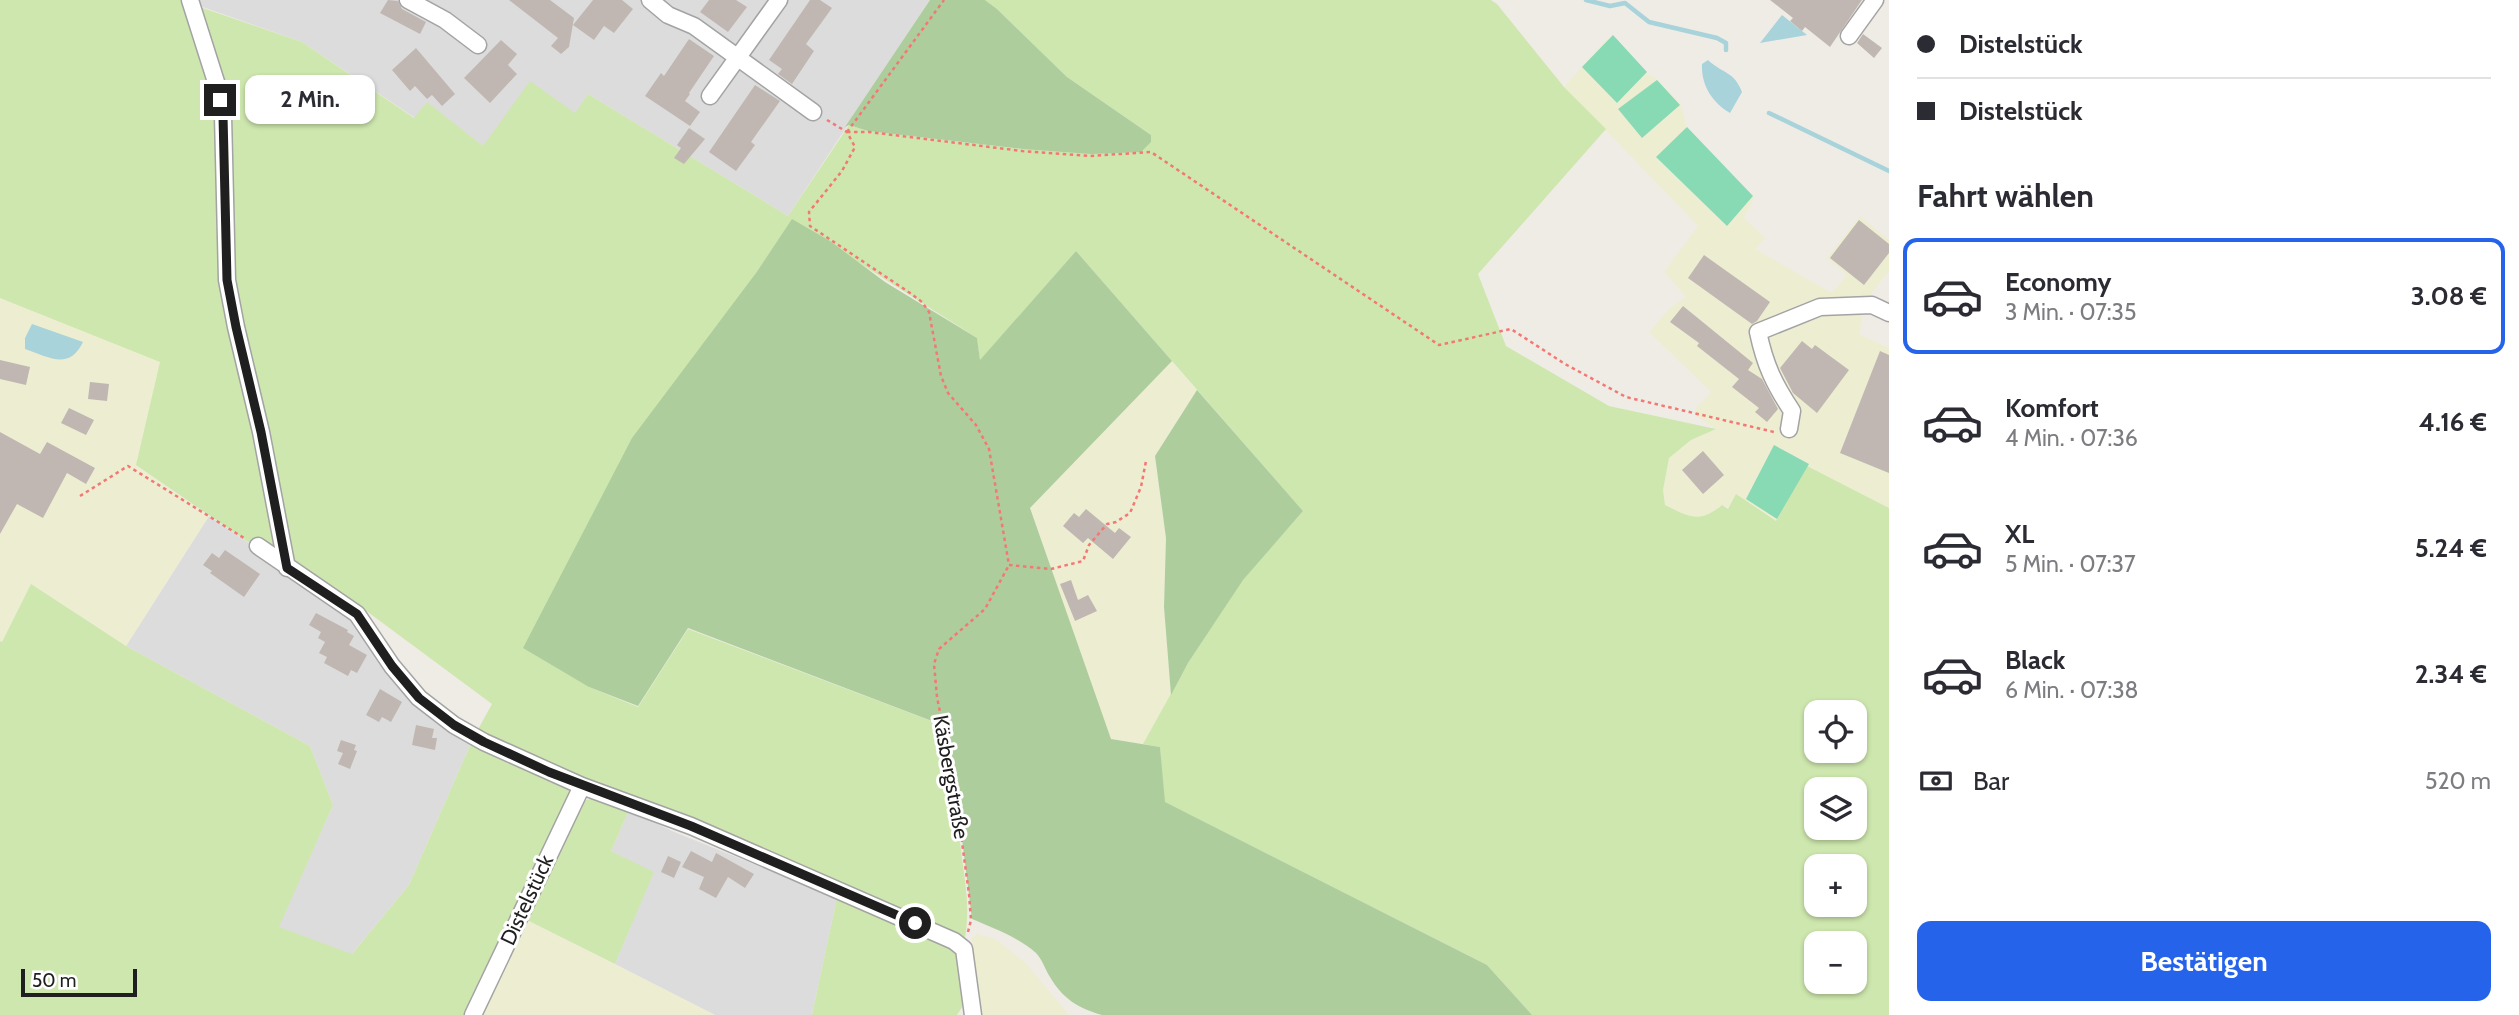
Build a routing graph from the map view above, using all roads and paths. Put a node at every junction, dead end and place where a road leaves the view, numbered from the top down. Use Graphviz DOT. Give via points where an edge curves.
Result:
graph roads {
  1 [pos="190,0"];
  2 [pos="408,0"];
  3 [pos="650,0"];
  4 [pos="779,0"];
  5 [pos="944,0"];
  6 [pos="1875,0"];
  7 [pos="1850,36"];
  8 [pos="478,45"];
  9 [pos="738,59"];
  10 [pos="710,96"];
  11 [pos="813,112"];
  12 [pos="847,132"];
  13 [pos="1889,313"];
  14 [pos="1789,429"];
  15 [pos="1146,461"];
  16 [pos="80,496"];
  17 [pos="258,546"];
  18 [pos="1009,565"];
  19 [pos="287,568"];
  20 [pos="582,786"];
  21 [pos="964,949"];
  22 [pos="472,1015"];
  23 [pos="972,1015"];
  1 -- 19 [label="street" via="223,116 227,280"];
  2 -- 8 [label="street" via="446,20"];
  3 -- 9 [label="street"];
  4 -- 9 [label="street"];
  5 -- 12 [label="path"];
  6 -- 7 [label="street"];
  9 -- 10 [label="street"];
  9 -- 11 [label="street"];
  11 -- 12 [label="path"];
  12 -- 14 [label="path" via="1079,155 1151,152 1439,345 1511,329 1626,397 1777,433"];
  12 -- 18 [label="path" via="855,147 842,172 809,212 810,226 910,293 929,312 948,393 976,425 989,449"];
  13 -- 14 [label="street" via="1871,305 1820,307 1758,332 1764,361 1792,411"];
  15 -- 18 [label="path" via="1130,513 1107,524 1089,545 1083,561 1051,569"];
  16 -- 17 [label="path" via="128,466"];
  17 -- 19 [label="street"];
  18 -- 21 [label="path, Käsbergstraße" via="985,609 939,649 934,664 969,894 971,920"];
  19 -- 20 [label="street" via="357,614 419,698 454,725"];
  20 -- 21 [label="street" via="691,826"];
  20 -- 22 [label="street, Distelstück"];
  21 -- 23 [label="street"];
}
